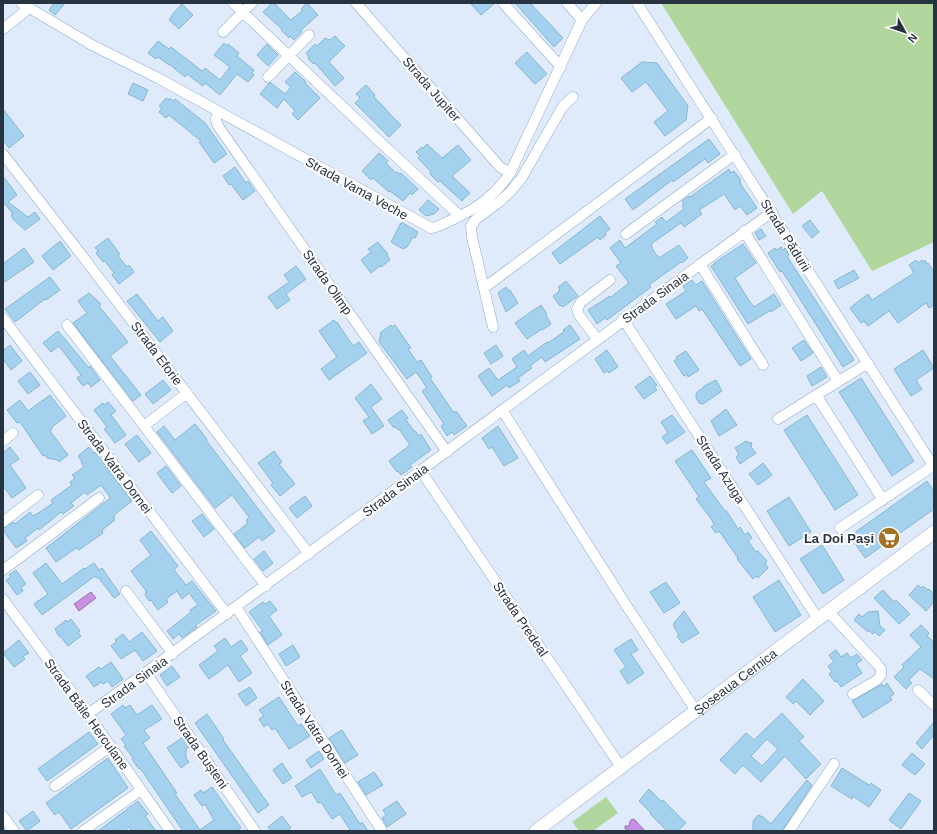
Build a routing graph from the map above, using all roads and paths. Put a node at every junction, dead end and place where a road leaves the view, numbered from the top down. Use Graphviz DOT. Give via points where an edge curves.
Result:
graph roads {
  1 [pos="233,3"];
  2 [pos="252,3"];
  3 [pos="356,3"];
  4 [pos="503,3"];
  5 [pos="567,3"];
  6 [pos="596,3"];
  7 [pos="637,3"];
  8 [pos="25,5"];
  9 [pos="243,12"];
  10 [pos="582,20"];
  11 [pos="3,29"];
  12 [pos="223,32"];
  13 [pos="309,35"];
  14 [pos="289,56"];
  15 [pos="561,67"];
  16 [pos="268,77"];
  17 [pos="573,96"];
  18 [pos="217,110"];
  19 [pos="712,118"];
  20 [pos="3,154"];
  21 [pos="735,154"];
  22 [pos="510,173"];
  23 [pos="772,212"];
  24 [pos="460,216"];
  25 [pos="744,231"];
  26 [pos="626,234"];
  27 [pos="700,264"];
  28 [pos="610,280"];
  29 [pos="484,288"];
  30 [pos="3,318"];
  31 [pos="624,319"];
  32 [pos="67,325"];
  33 [pos="494,327"];
  34 [pos="597,339"];
  35 [pos="868,362"];
  36 [pos="763,365"];
  37 [pos="838,381"];
  38 [pos="187,393"];
  39 [pos="816,395"];
  40 [pos="502,410"];
  41 [pos="778,419"];
  42 [pos="144,426"];
  43 [pos="13,433"];
  44 [pos="3,440"];
  45 [pos="447,452"];
  46 [pos="934,466"];
  47 [pos="421,471"];
  48 [pos="38,495"];
  49 [pos="99,498"];
  50 [pos="883,500"];
  51 [pos="3,522"];
  52 [pos="840,528"];
  53 [pos="934,532"];
  54 [pos="309,554"];
  55 [pos="3,570"];
  56 [pos="266,586"];
  57 [pos="126,591"];
  58 [pos="3,599"];
  59 [pos="236,607"];
  60 [pos="828,611"];
  61 [pos="227,614"];
  62 [pos="818,620"];
  63 [pos="172,654"];
  64 [pos="146,673"];
  65 [pos="918,690"];
  66 [pos="853,694"];
  67 [pos="934,705"];
  68 [pos="696,711"];
  69 [pos="88,714"];
  70 [pos="111,746"];
  71 [pos="834,764"];
  72 [pos="621,767"];
  73 [pos="55,786"];
  74 [pos="141,790"];
  75 [pos="3,816"];
  76 [pos="14,831"];
  77 [pos="83,831"];
  78 [pos="170,831"];
  79 [pos="255,831"];
  80 [pos="382,831"];
  81 [pos="536,831"];
  82 [pos="789,831"];
  1 -- 9 [label="street"];
  2 -- 9 [label="street"];
  3 -- 22 [label="street, Strada Jupiter" via="500,167"];
  4 -- 15 [label="street"];
  5 -- 10 [label="street"];
  6 -- 10 [label="street, Strada Vama Veche"];
  7 -- 19 [label="street, Strada Pădurii"];
  8 -- 11 [label="street"];
  8 -- 18 [label="street, Strada Vama Veche" via="92,45"];
  9 -- 12 [label="street"];
  9 -- 14 [label="street"];
  10 -- 15 [label="street, Strada Vama Veche"];
  13 -- 14 [label="street"];
  14 -- 16 [label="street"];
  14 -- 24 [label="street"];
  15 -- 22 [label="street, Strada Vama Veche"];
  17 -- 29 [label="street" via="563,106 516,186 494,207 476,219 472,226 472,237"];
  18 -- 24 [label="street, Strada Vama Veche" via="427,227 435,227"];
  18 -- 45 [label="street, Strada Olimp" via="218,126"];
  19 -- 21 [label="street, Strada Pădurii"];
  19 -- 29 [label="street"];
  20 -- 38 [label="street, Strada Eforie"];
  21 -- 23 [label="street, Strada Pădurii"];
  21 -- 26 [label="street"];
  22 -- 24 [label="street, Strada Vama Veche" via="489,198"];
  23 -- 25 [label="street, Strada Sinaia"];
  23 -- 35 [label="street, Strada Pădurii"];
  25 -- 27 [label="street, Strada Sinaia"];
  25 -- 37 [label="street"];
  27 -- 31 [label="street, Strada Sinaia"];
  27 -- 36 [label="street, Strada Sinaia"];
  28 -- 34 [label="street" via="581,302 577,309"];
  29 -- 33 [label="street"];
  30 -- 61 [label="street, Strada Vatra Dornei"];
  31 -- 34 [label="street, Strada Sinaia"];
  31 -- 62 [label="street, Strada Azuga"];
  32 -- 42 [label="street"];
  34 -- 40 [label="street, Strada Sinaia"];
  35 -- 37 [label="street"];
  35 -- 46 [label="street, Strada Pădurii"];
  37 -- 39 [label="street"];
  38 -- 42 [label="street"];
  38 -- 54 [label="street, Strada Eforie"];
  39 -- 41 [label="street"];
  39 -- 50 [label="street"];
  40 -- 45 [label="street, Strada Sinaia"];
  40 -- 68 [label="street"];
  42 -- 56 [label="street"];
  43 -- 44 [label="street"];
  45 -- 47 [label="street, Strada Sinaia"];
  46 -- 50 [label="street"];
  47 -- 54 [label="street, Strada Sinaia"];
  47 -- 72 [label="street, Strada Predeal"];
  48 -- 51 [label="street"];
  49 -- 55 [label="street"];
  50 -- 52 [label="street"];
  53 -- 60 [label="street, Șoseaua Cernica"];
  54 -- 56 [label="street, Strada Sinaia"];
  56 -- 59 [label="street, Strada Sinaia"];
  57 -- 63 [label="street"];
  58 -- 69 [label="street, Strada Băile Herculane"];
  59 -- 61 [label="street, Strada Sinaia"];
  59 -- 80 [label="street, Strada Vatra Dornei"];
  60 -- 62 [label="street, Șoseaua Cernica"];
  60 -- 66 [label="street" via="880,669 881,675 877,680"];
  61 -- 63 [label="street, Strada Sinaia"];
  62 -- 68 [label="street, Șoseaua Cernica"];
  63 -- 64 [label="street, Strada Sinaia"];
  64 -- 69 [label="street, Strada Sinaia"];
  64 -- 79 [label="street, Strada Bușteni"];
  65 -- 67 [label="street"];
  68 -- 72 [label="street, Șoseaua Cernica"];
  69 -- 70 [label="street, Strada Băile Herculane"];
  70 -- 73 [label="street"];
  70 -- 74 [label="street, Strada Băile Herculane"];
  71 -- 82 [label="street"];
  72 -- 81 [label="street, Șoseaua Cernica"];
  74 -- 77 [label="street"];
  74 -- 78 [label="street, Strada Băile Herculane"];
  75 -- 76 [label="street"];
}
